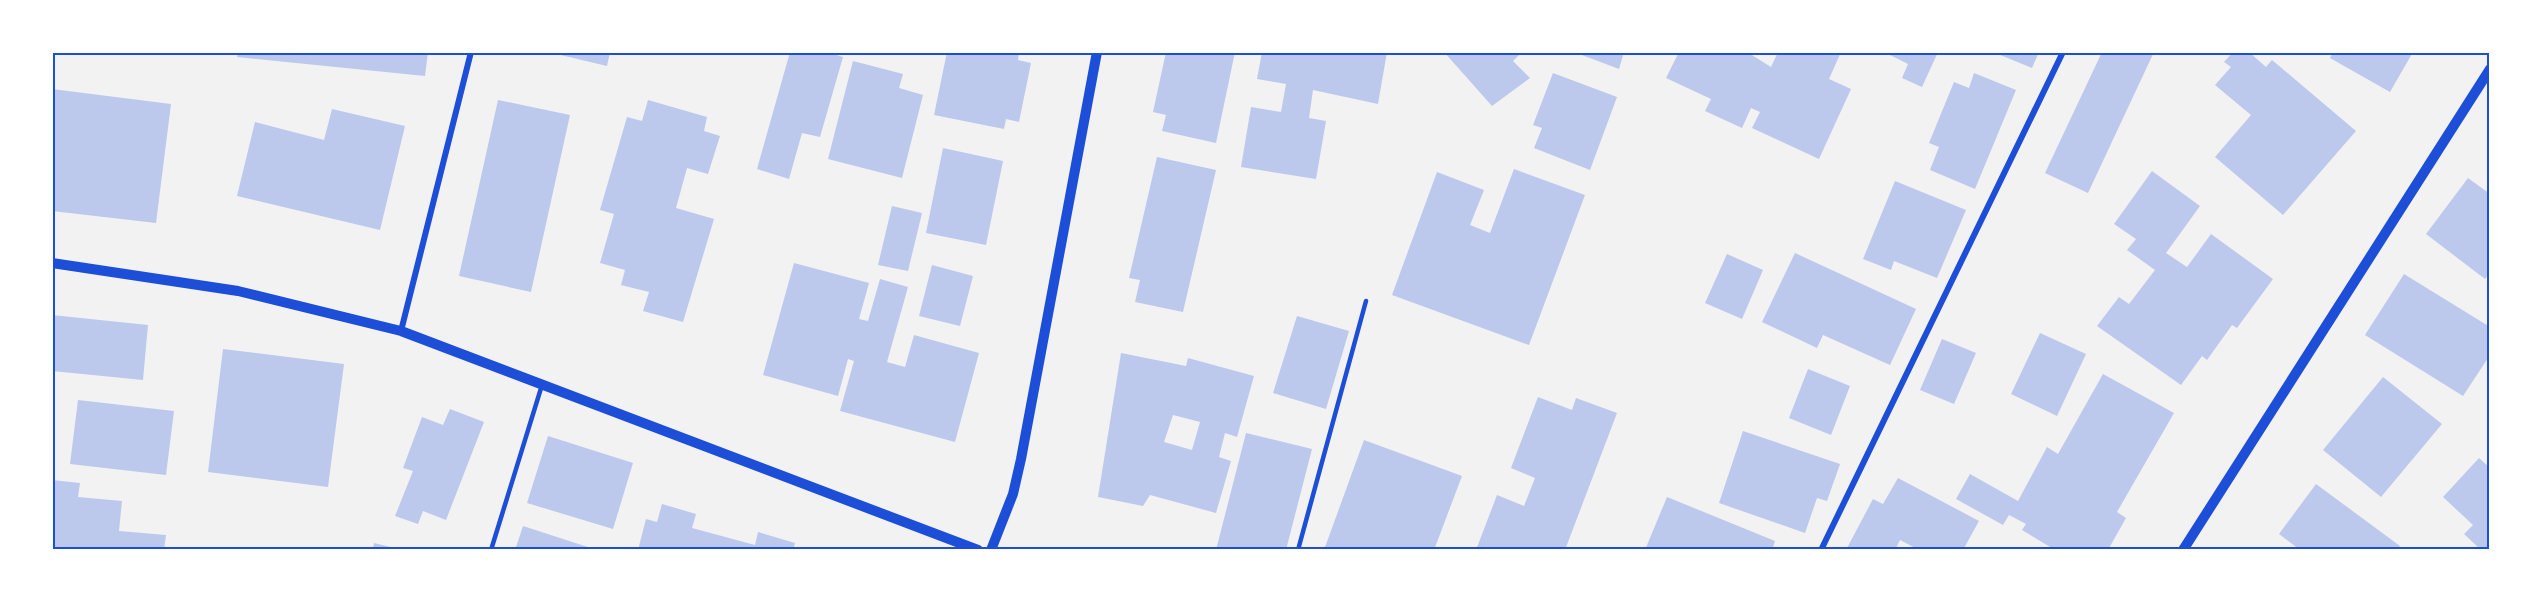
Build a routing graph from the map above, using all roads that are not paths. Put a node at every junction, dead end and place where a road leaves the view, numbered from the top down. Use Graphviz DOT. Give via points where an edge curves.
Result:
graph roads {
  1 [pos="471,52"];
  2 [pos="1098,52"];
  3 [pos="2063,52"];
  4 [pos="2490,69"];
  5 [pos="52,263"];
  6 [pos="1366,301"];
  7 [pos="401,331"];
  8 [pos="542,385"];
  9 [pos="491,549"];
  10 [pos="978,549"];
  11 [pos="991,549"];
  12 [pos="1298,549"];
  13 [pos="1821,549"];
  14 [pos="2183,549"];
  1 -- 7 [label="street"];
  2 -- 11 [label="street" via="1021,459 1013,494"];
  3 -- 13 [label="street"];
  4 -- 14 [label="street"];
  5 -- 7 [label="street" via="238,291"];
  6 -- 12 [label="lane"];
  7 -- 8 [label="street"];
  8 -- 9 [label="lane"];
  8 -- 10 [label="street"];
}
